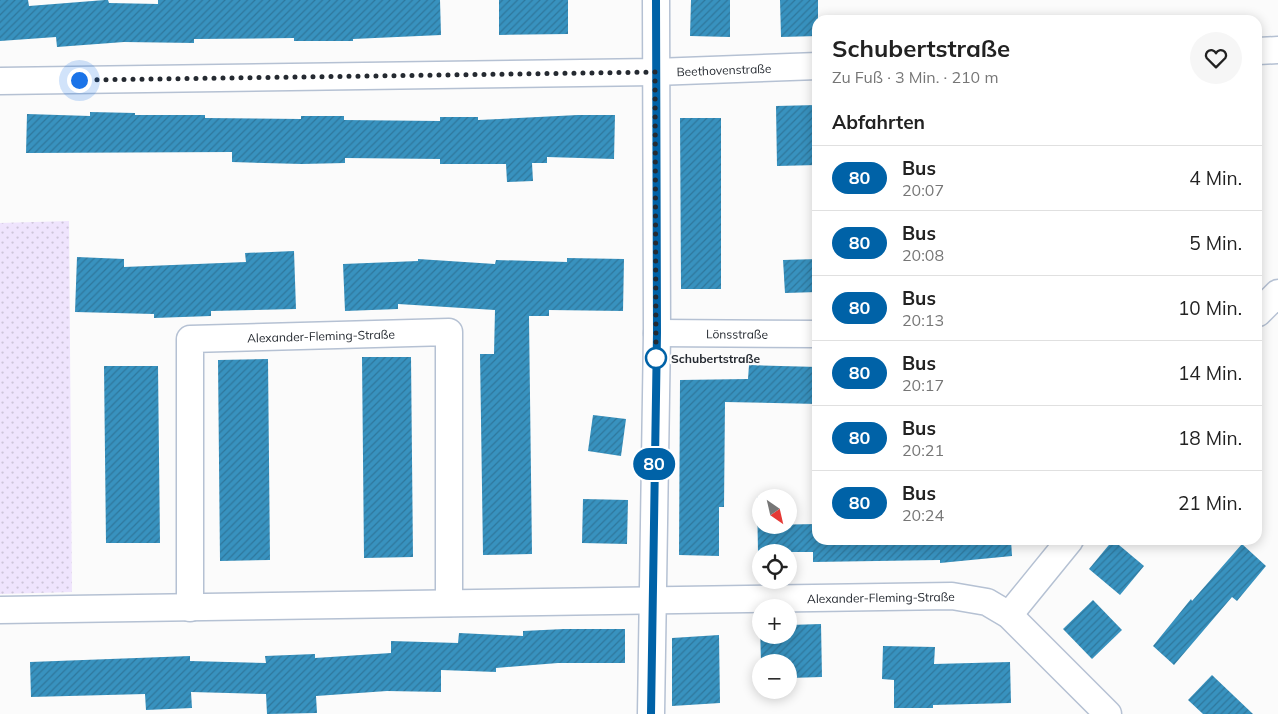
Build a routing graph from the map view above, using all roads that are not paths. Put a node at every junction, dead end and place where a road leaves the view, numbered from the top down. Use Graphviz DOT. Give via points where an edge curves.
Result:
graph roads {
  1 [pos="656,0"];
  2 [pos="1278,50"];
  3 [pos="1262,51"];
  4 [pos="812,66"];
  5 [pos="655,72"];
  6 [pos="0,81"];
  7 [pos="1278,293"];
  8 [pos="1262,309"];
  9 [pos="657,333"];
  10 [pos="812,334"];
  11 [pos="1066,545"];
  12 [pos="651,602"];
  13 [pos="449,603"];
  14 [pos="190,608"];
  15 [pos="0,610"];
  16 [pos="1010,615"];
  17 [pos="651,714"];
  18 [pos="1108,714"];
  1 -- 5 [label="street"];
  2 -- 3 [label="street"];
  4 -- 5 [label="street, Beethovenstraße"];
  5 -- 6 [label="street, Beethovenstraße"];
  5 -- 9 [label="street"];
  7 -- 8 [label="street"];
  9 -- 10 [label="street, Lönsstraße"];
  9 -- 12 [label="street"];
  11 -- 16 [label="street"];
  12 -- 13 [label="street, Alexander-Fleming-Straße"];
  12 -- 16 [label="street, Alexander-Fleming-Straße" via="952,596 987,602"];
  12 -- 17 [label="street"];
  13 -- 14 [label="street, Alexander-Fleming-Straße"];
  13 -- 14 [label="street, Alexander-Fleming-Straße" via="449,332 190,339"];
  14 -- 15 [label="street, Alexander-Fleming-Straße"];
  16 -- 18 [label="street, Alexander-Fleming-Straße"];
}
